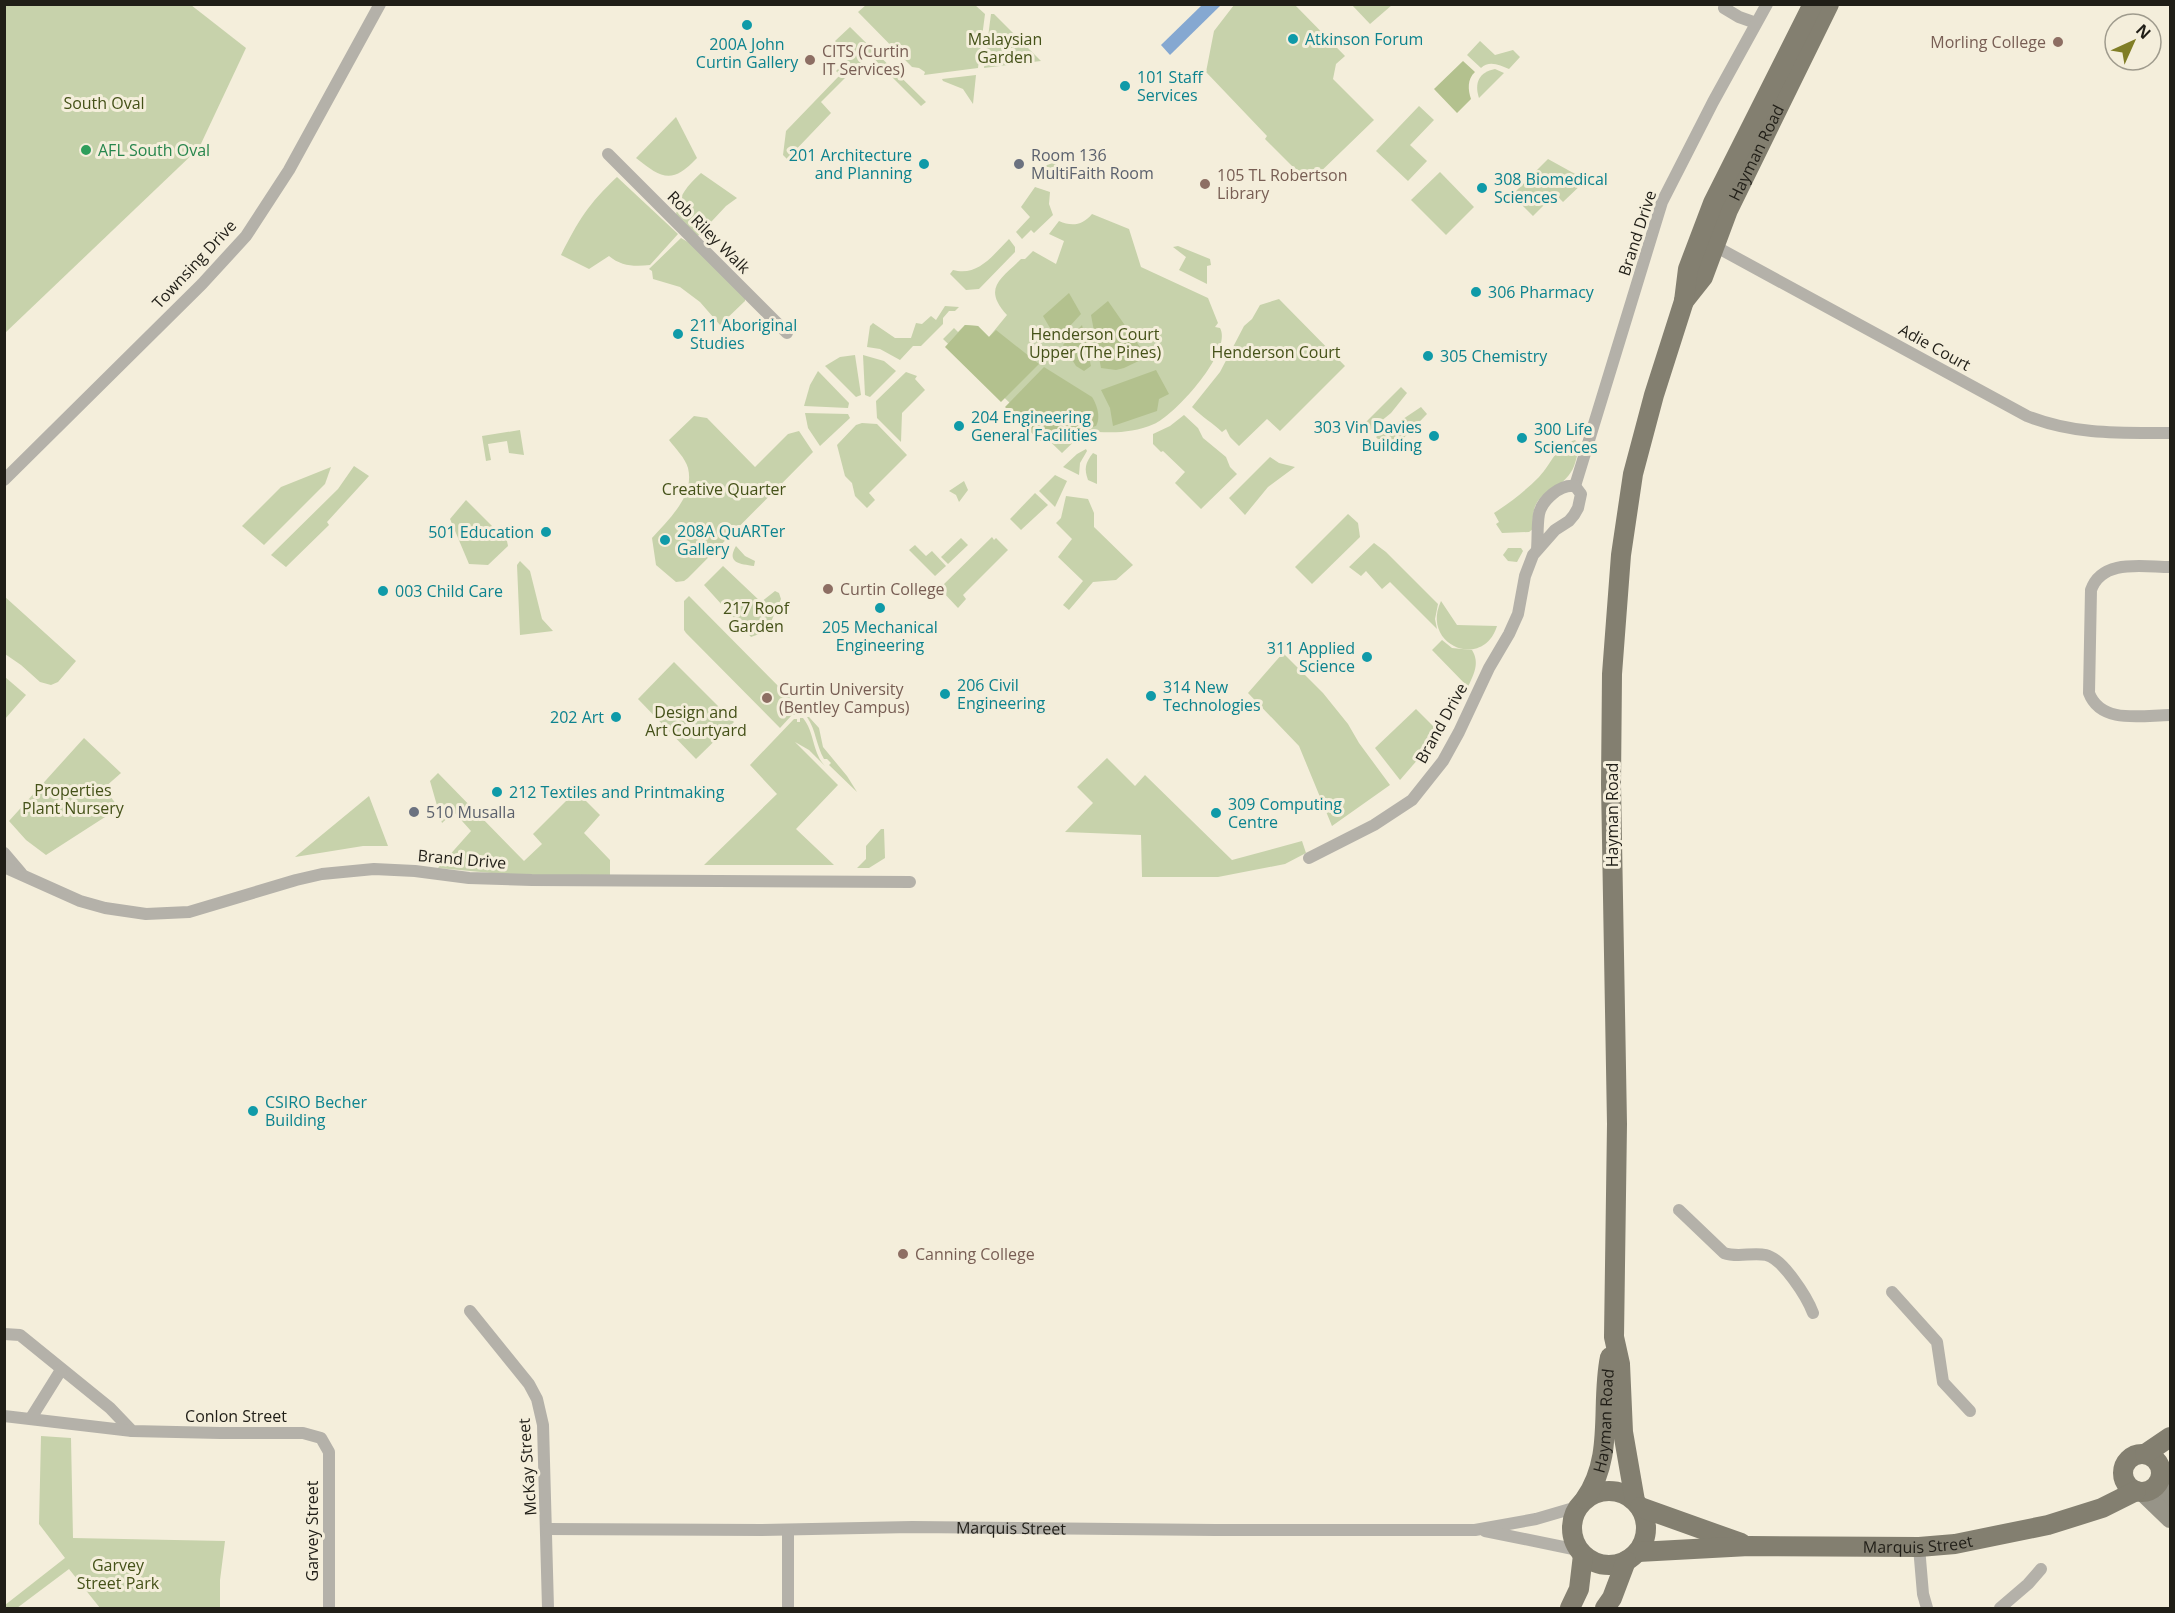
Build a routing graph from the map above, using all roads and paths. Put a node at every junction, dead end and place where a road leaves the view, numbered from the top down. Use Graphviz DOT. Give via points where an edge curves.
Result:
graph roads {
  1 [pos="380,4"];
  2 [pos="1767,4"];
  3 [pos="1813,4"];
  4 [pos="1829,4"];
  5 [pos="1724,8"];
  6 [pos="1756,23"];
  7 [pos="608,154"];
  8 [pos="1707,242"];
  9 [pos="787,333"];
  10 [pos="2170,433"];
  11 [pos="4,480"];
  12 [pos="1575,486"];
  13 [pos="1539,519"];
  14 [pos="1555,530"];
  15 [pos="1537,549"];
  16 [pos="2170,567"];
  17 [pos="2170,715"];
  18 [pos="4,853"];
  19 [pos="1309,858"];
  20 [pos="4,867"];
  21 [pos="23,876"];
  22 [pos="910,882"];
  23 [pos="1679,1210"];
  24 [pos="1892,1292"];
  25 [pos="470,1311"];
  26 [pos="1813,1313"];
  27 [pos="4,1334"];
  28 [pos="1614,1337"];
  29 [pos="61,1370"];
  30 [pos="1970,1411"];
  31 [pos="4,1416"];
  32 [pos="31,1418"];
  33 [pos="132,1431"];
  34 [pos="2170,1437"];
  35 [pos="329,1452"];
  36 [pos="2145,1454"];
  37 [pos="2164,1470"];
  38 [pos="2123,1472"];
  39 [pos="2139,1492"];
  40 [pos="2170,1498"];
  41 [pos="1581,1503"];
  42 [pos="1638,1504"];
  43 [pos="2083,1513"];
  44 [pos="2170,1519"];
  45 [pos="547,1529"];
  46 [pos="788,1530"];
  47 [pos="1475,1530"];
  48 [pos="1749,1546"];
  49 [pos="1918,1547"];
  50 [pos="1581,1552"];
  51 [pos="1632,1557"];
  52 [pos="2041,1569"];
  53 [pos="329,1608"];
  54 [pos="548,1608"];
  55 [pos="788,1608"];
  56 [pos="1570,1608"];
  57 [pos="1605,1608"];
  58 [pos="1927,1608"];
  59 [pos="2000,1608"];
  1 -- 11 [label="street, Townsing Drive" via="302,148 246,236"];
  2 -- 6 [label="street, Brand Drive"];
  3 -- 8 [label="main road, Hayman Road" via="1713,202"];
  4 -- 8 [label="main road, Hayman Road" via="1728,210"];
  5 -- 6 [label="street"];
  6 -- 12 [label="street, Brand Drive" via="1662,202"];
  7 -- 9 [label="street, Rob Riley Walk"];
  8 -- 10 [label="street, Adie Court" via="2027,416 2071,430"];
  8 -- 28 [label="main road, Hayman Road" via="1703,277 1684,301 1634,474 1616,608 1611,784 1617,1124"];
  12 -- 13 [label="street, Brand Drive" via="1562,487 1550,496"];
  12 -- 14 [label="street, Brand Drive" via="1581,494 1578,508 1569,521"];
  13 -- 14 [label="street" via="1546,528"];
  13 -- 15 [label="street, Brand Drive"];
  14 -- 15 [label="street, Brand Drive"];
  15 -- 19 [label="street, Brand Drive" via="1528,565 1518,615 1443,760 1412,800 1374,825"];
  16 -- 17 [label="street" via="2121,567 2111,569 2094,582 2089,693 2096,706 2112,716"];
  18 -- 21 [label="street, Brand Drive"];
  20 -- 21 [label="street, Brand Drive"];
  21 -- 22 [label="street, Brand Drive" via="80,902 156,914 189,912 322,874 374,869 532,880"];
  23 -- 26 [label="street" via="1724,1253 1764,1254 1773,1258 1802,1289"];
  24 -- 30 [label="street" via="1937,1342 1943,1382"];
  25 -- 45 [label="street, McKay Street" via="522,1373 537,1399 543,1425"];
  27 -- 29 [label="street" via="20,1335"];
  28 -- 41 [label="main road, Hayman Road" via="1605,1449 1600,1472"];
  28 -- 42 [label="main road, Hayman Road" via="1620,1364 1623,1432"];
  29 -- 32 [label="street"];
  29 -- 33 [label="street" via="110,1408"];
  31 -- 32 [label="street, Conlon Street"];
  32 -- 33 [label="street, Conlon Street"];
  33 -- 35 [label="street, Conlon Street" via="303,1433 321,1438"];
  34 -- 36 [label="main road"];
  35 -- 53 [label="street, Garvey Street"];
  36 -- 37 [label="main road"];
  36 -- 38 [label="main road" via="2128,1460"];
  37 -- 39 [label="main road" via="2154,1488"];
  37 -- 40 [label="street"];
  38 -- 39 [label="main road" via="2126,1484"];
  38 -- 43 [label="main road, Marquis Street"];
  39 -- 43 [label="main road, Marquis Street"];
  39 -- 44 [label="street"];
  41 -- 42 [label="main road" via="1597,1492 1611,1490"];
  41 -- 47 [label="street, Marquis Street" via="1536,1519"];
  41 -- 50 [label="main road" via="1571,1529"];
  42 -- 48 [label="main road, Marquis Street"];
  42 -- 51 [label="main road" via="1646,1531"];
  43 -- 49 [label="main road, Marquis Street" via="2020,1532"];
  45 -- 46 [label="street, Marquis Street"];
  45 -- 54 [label="street, McKay Street"];
  46 -- 47 [label="street, Marquis Street"];
  46 -- 55 [label="street"];
  47 -- 50 [label="street, Marquis Street"];
  48 -- 49 [label="main road, Marquis Street"];
  48 -- 51 [label="main road, Marquis Street"];
  49 -- 58 [label="street"];
  50 -- 51 [label="main road" via="1604,1565 1616,1565"];
  50 -- 56 [label="main road" via="1579,1589"];
  51 -- 57 [label="main road"];
  52 -- 59 [label="street"];
}
